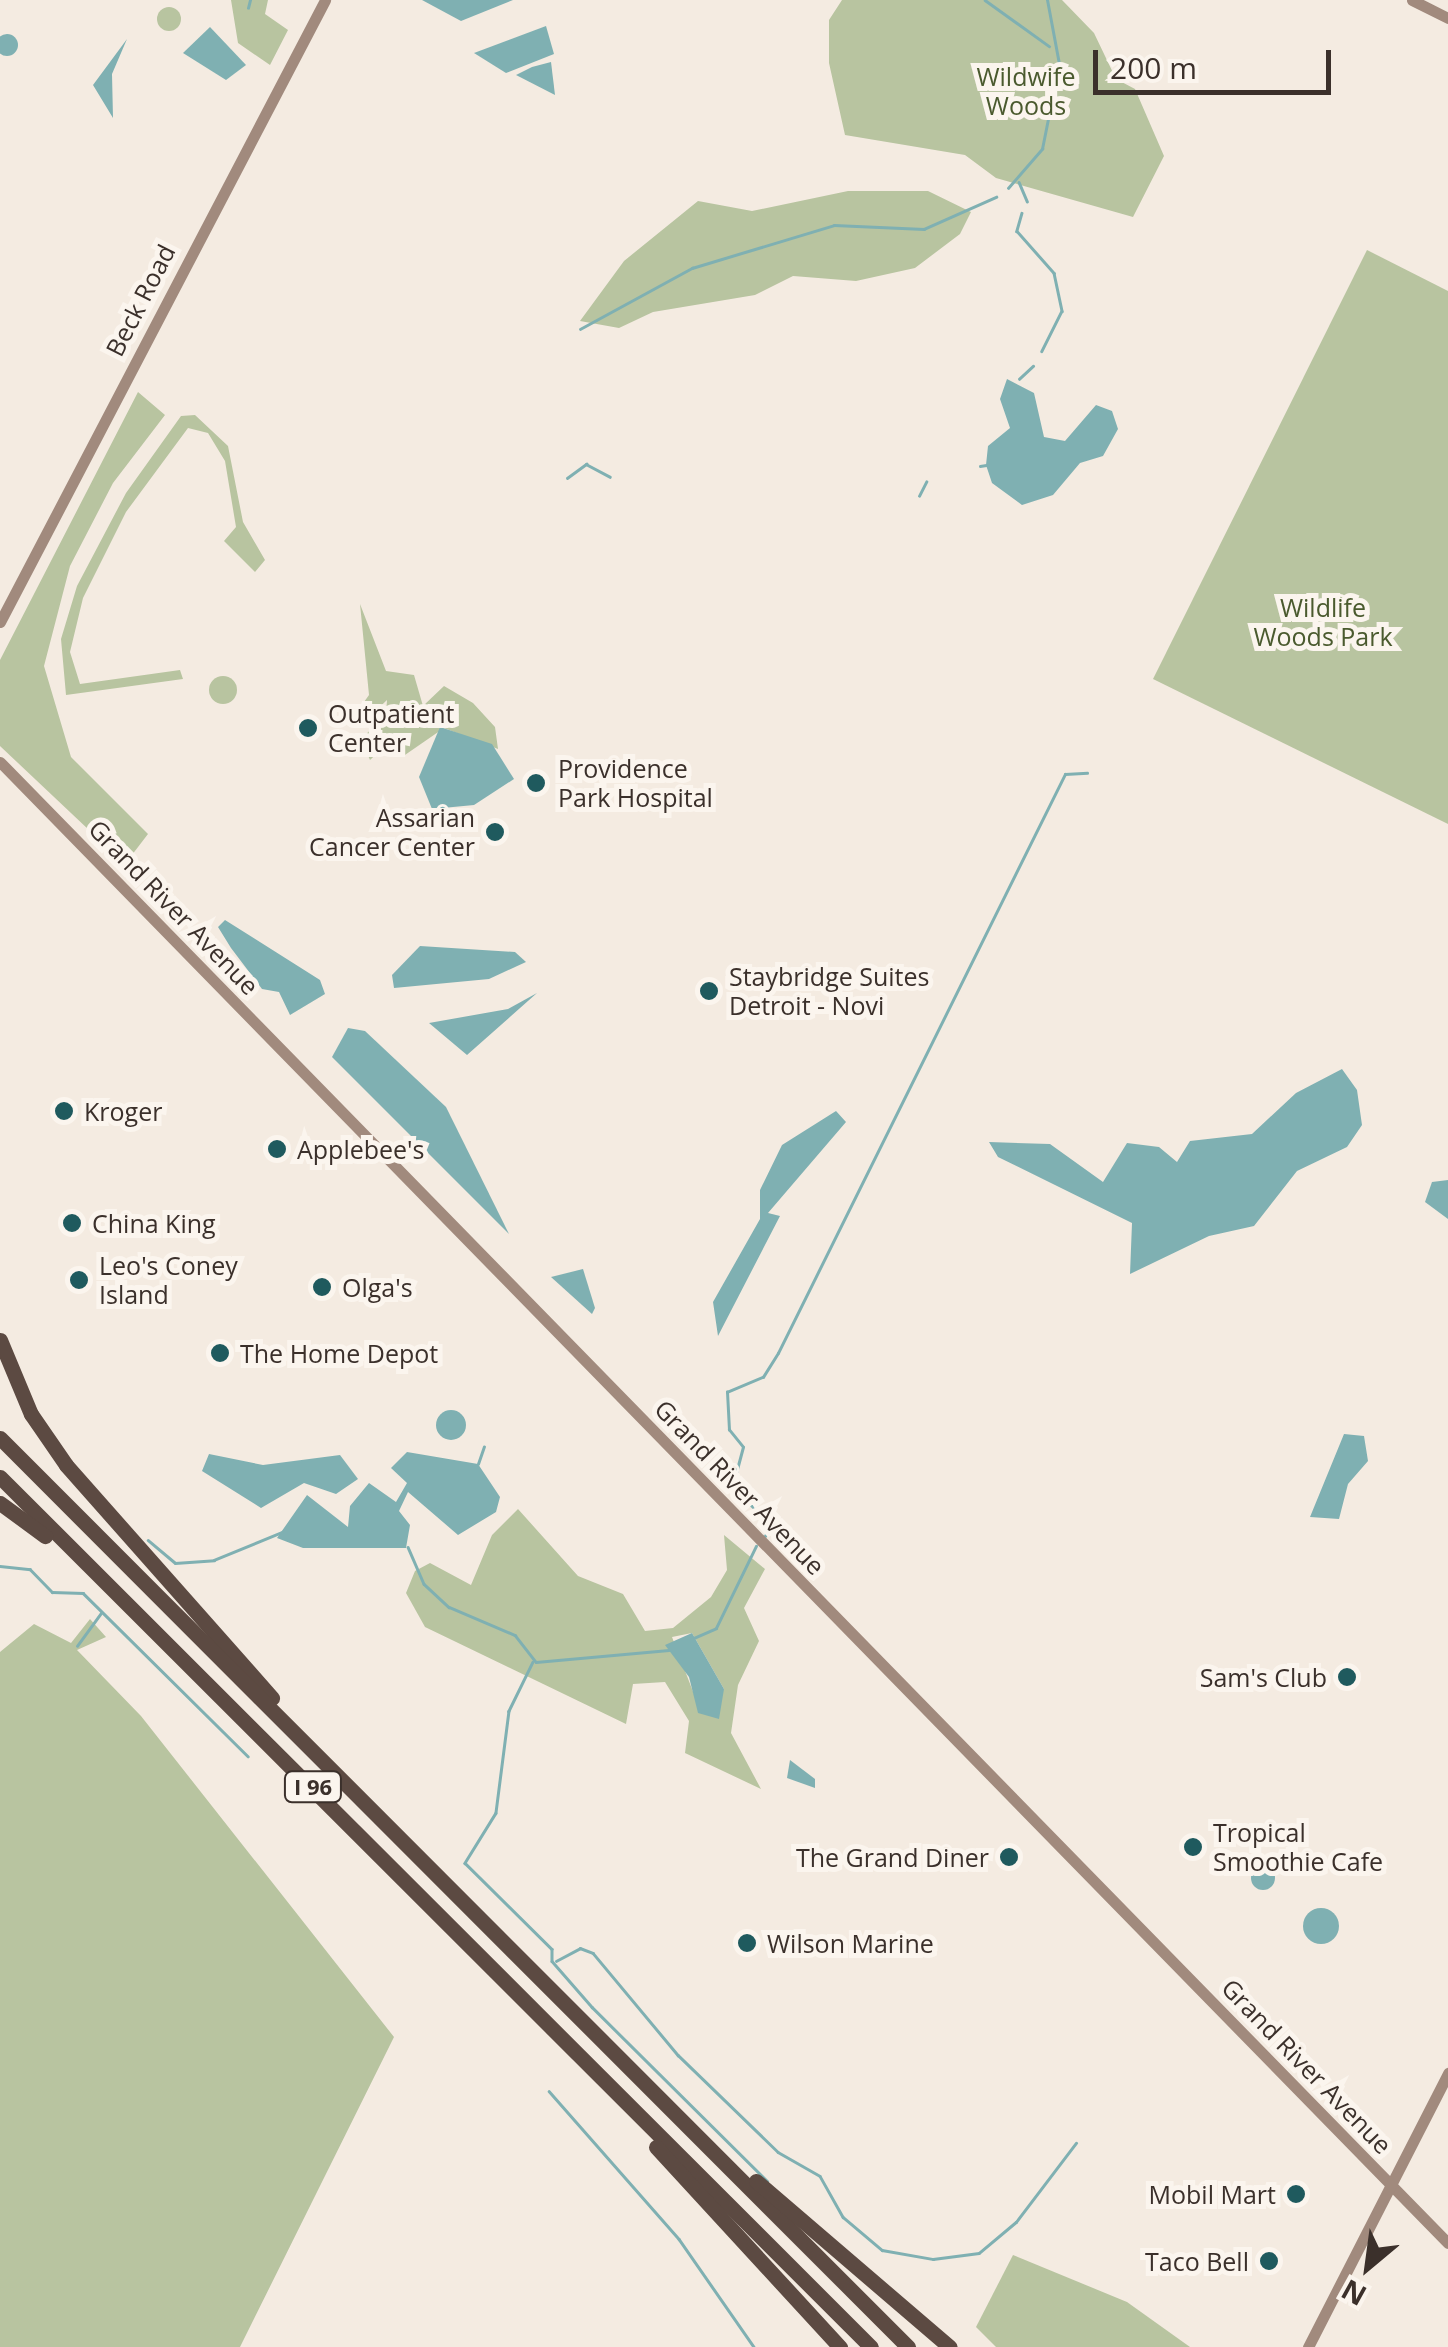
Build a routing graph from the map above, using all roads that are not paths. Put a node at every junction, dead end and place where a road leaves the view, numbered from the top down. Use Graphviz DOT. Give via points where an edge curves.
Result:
graph roads {
  1 [pos="325,0"];
  2 [pos="1412,0"];
  3 [pos="1448,18"];
  4 [pos="0,622"];
  5 [pos="0,762"];
  6 [pos="0,1340"];
  7 [pos="0,1438"];
  8 [pos="0,1477"];
  9 [pos="0,1504"];
  10 [pos="107,1585"];
  11 [pos="294,1730"];
  12 [pos="515,1993"];
  13 [pos="1448,2073"];
  14 [pos="669,2107"];
  15 [pos="1394,2188"];
  16 [pos="1448,2244"];
  17 [pos="1312,2346"];
  18 [pos="840,2347"];
  19 [pos="871,2347"];
  20 [pos="908,2347"];
  21 [pos="950,2347"];
  1 -- 4 [label="main road, Beck Road"];
  2 -- 3 [label="main road"];
  5 -- 15 [label="main road, Grand River Avenue"];
  6 -- 11 [label="highway" via="31,1414 66,1465 248,1664"];
  7 -- 11 [label="highway, I 96"];
  8 -- 10 [label="highway, I 96"];
  9 -- 10 [label="highway"];
  10 -- 12 [label="highway, I 96"];
  11 -- 14 [label="highway, I 96"];
  12 -- 18 [label="highway"];
  12 -- 19 [label="highway, I 96"];
  13 -- 15 [label="main road"];
  14 -- 20 [label="highway, I 96"];
  14 -- 21 [label="highway"];
  15 -- 16 [label="main road, Grand River Avenue"];
  15 -- 17 [label="main road"];
}
